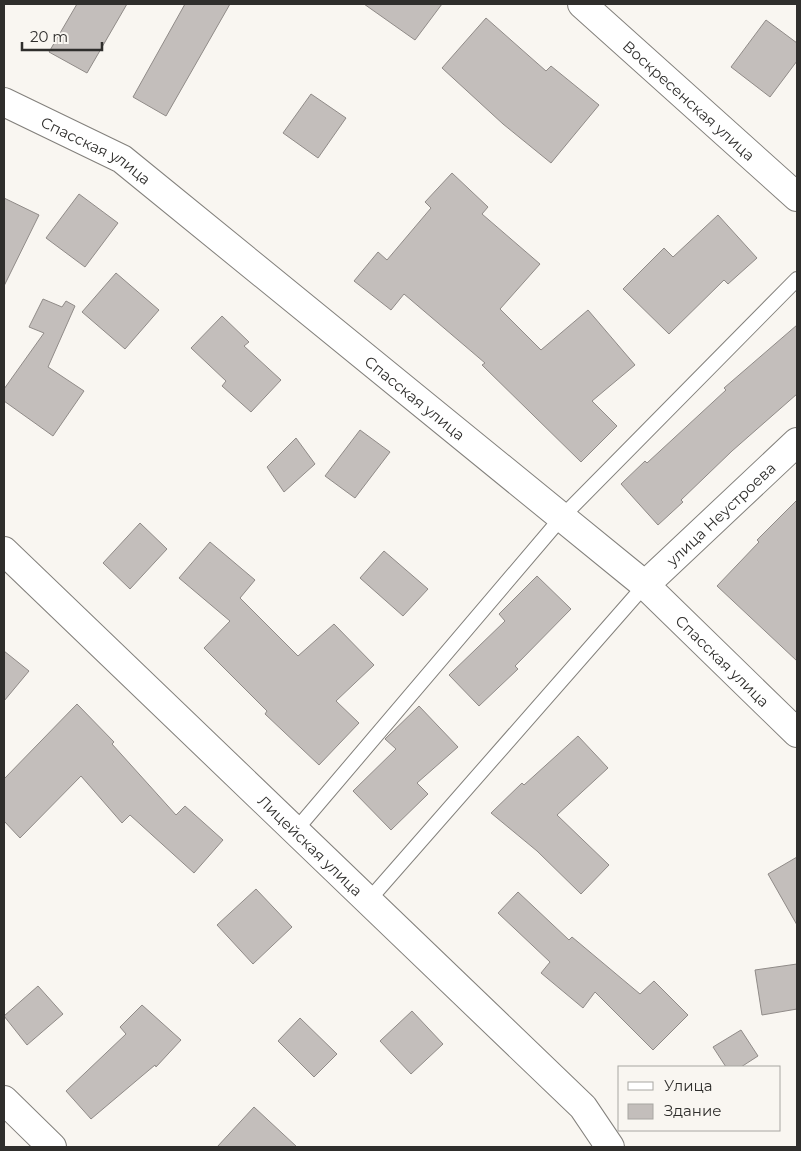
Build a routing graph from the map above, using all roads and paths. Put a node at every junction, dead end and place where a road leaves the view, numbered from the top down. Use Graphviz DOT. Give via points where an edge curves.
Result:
graph roads {
  1 [pos="582,4"];
  2 [pos="4,102"];
  3 [pos="797,196"];
  4 [pos="797,279"];
  5 [pos="797,442"];
  6 [pos="562,517"];
  7 [pos="4,551"];
  8 [pos="645,585"];
  9 [pos="797,733"];
  10 [pos="295,831"];
  11 [pos="368,901"];
  12 [pos="4,1100"];
  13 [pos="50,1147"];
  14 [pos="610,1147"];
  1 -- 3 [label="street, Воскресенская улица"];
  2 -- 6 [label="street, Спасская улица" via="122,159"];
  4 -- 6 [label="lane"];
  5 -- 8 [label="street, улица Неустроева"];
  6 -- 8 [label="street, Спасская улица"];
  6 -- 10 [label="lane"];
  7 -- 10 [label="street, Лицейская улица"];
  8 -- 9 [label="street, Спасская улица"];
  8 -- 11 [label="lane"];
  10 -- 11 [label="street, Лицейская улица"];
  11 -- 14 [label="street, Лицейская улица" via="583,1107"];
  12 -- 13 [label="street"];
}
